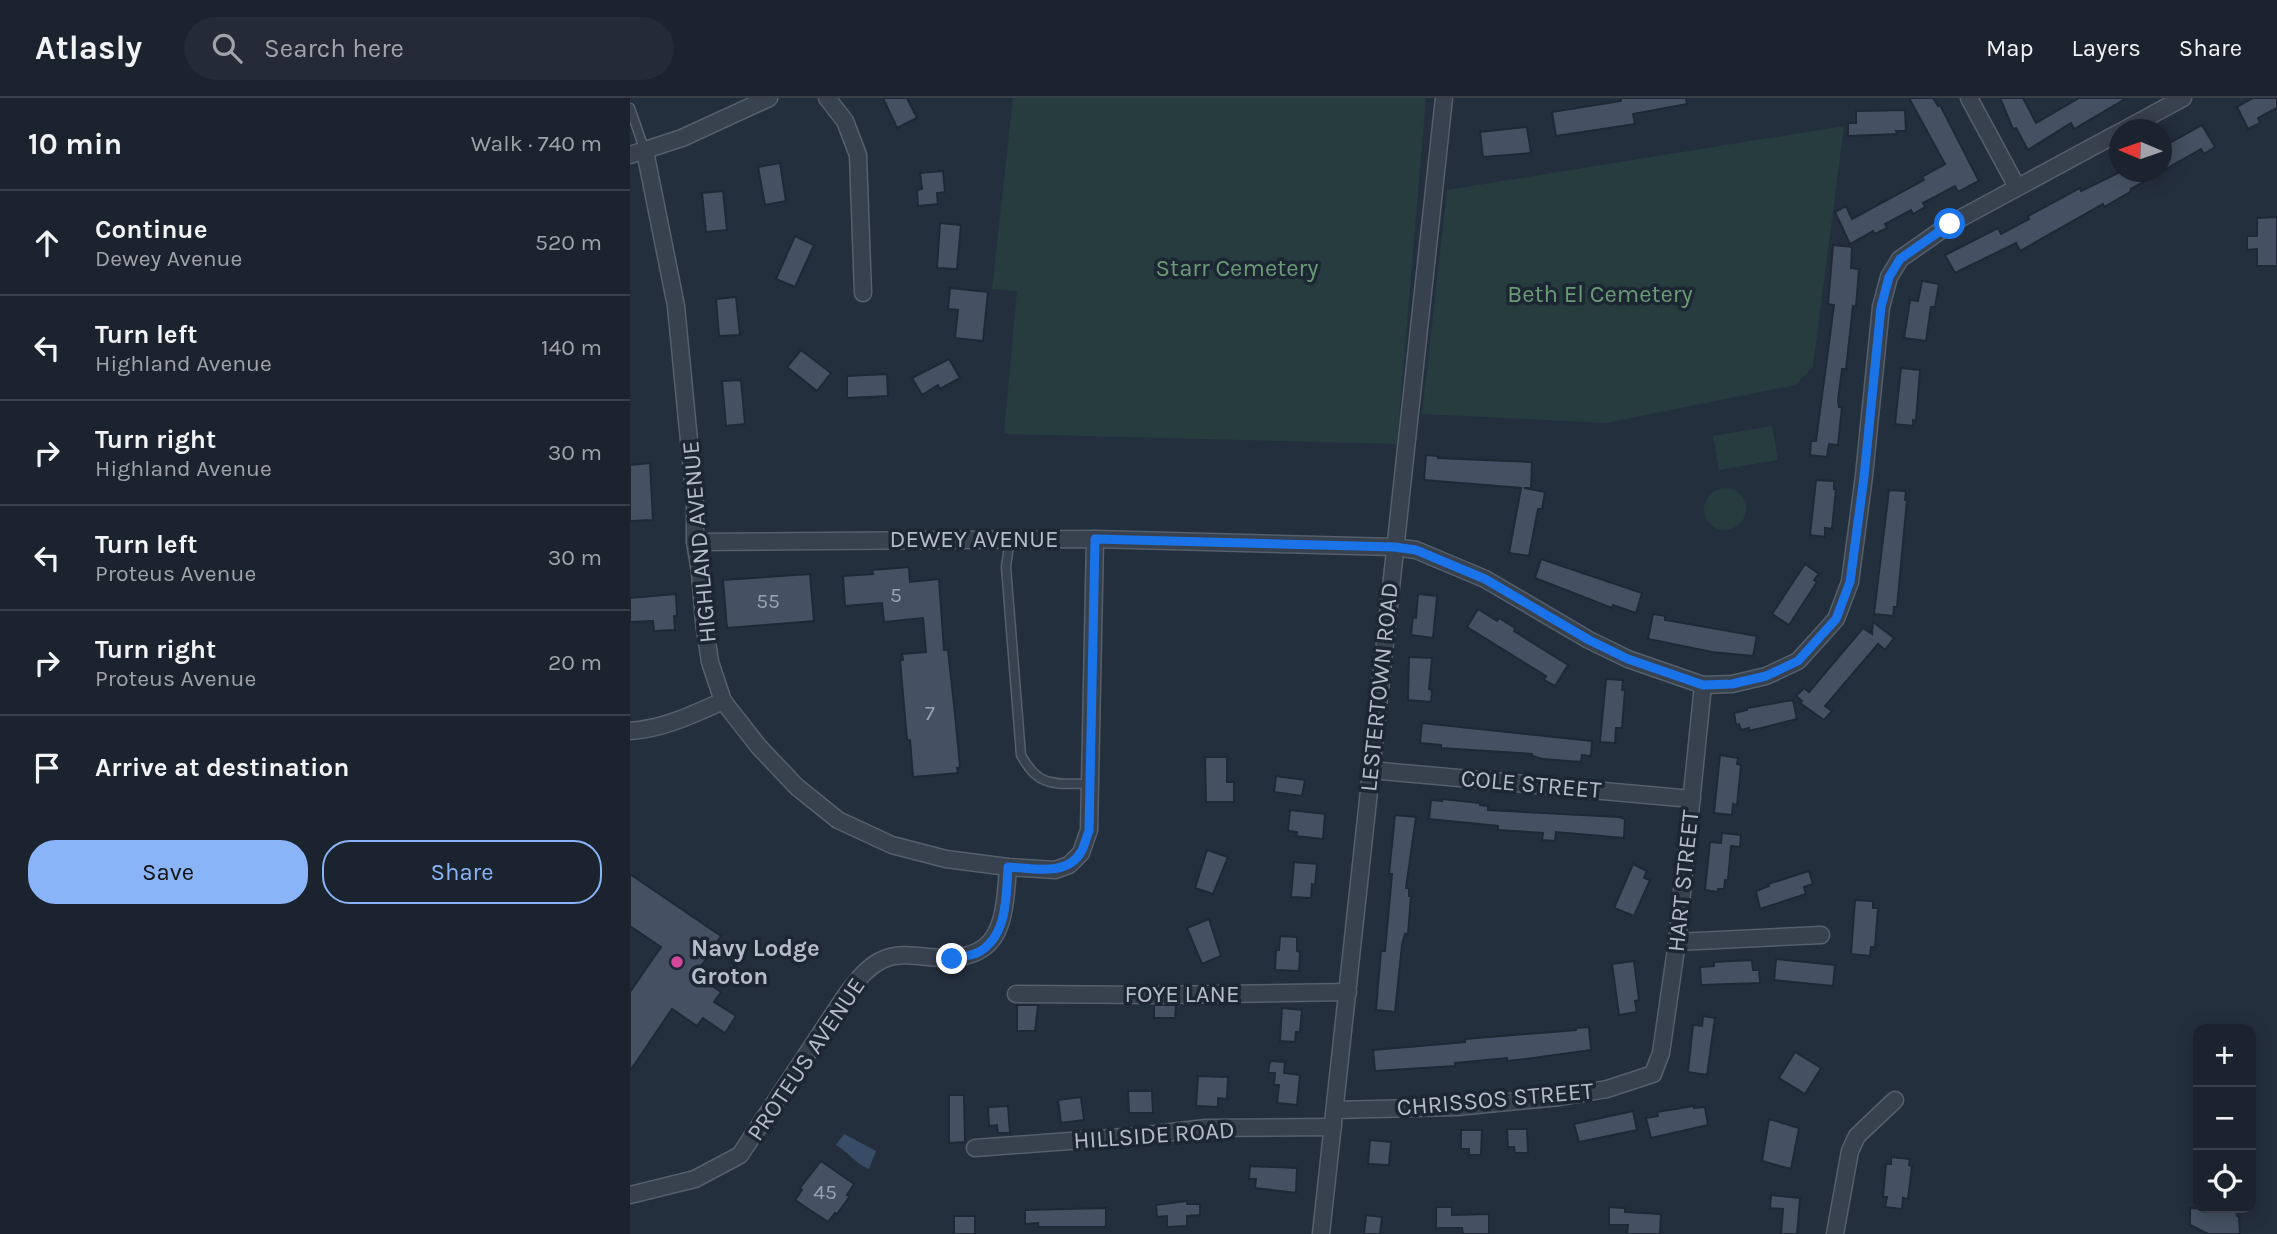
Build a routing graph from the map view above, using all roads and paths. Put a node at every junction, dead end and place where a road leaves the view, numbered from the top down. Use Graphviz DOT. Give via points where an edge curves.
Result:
graph roads {
  1 [pos="769,98"];
  2 [pos="827,98"];
  3 [pos="1444,98"];
  4 [pos="1969,98"];
  5 [pos="2183,98"];
  6 [pos="630,108"];
  7 [pos="2144,119"];
  8 [pos="2109,138"];
  9 [pos="638,153"];
  10 [pos="2017,187"];
  11 [pos="863,293"];
  12 [pos="1010,539"];
  13 [pos="1095,539"];
  14 [pos="695,542"];
  15 [pos="1394,547"];
  16 [pos="1703,685"];
  17 [pos="723,701"];
  18 [pos="630,731"];
  19 [pos="1370,770"];
  20 [pos="1090,784"];
  21 [pos="1692,799"];
  22 [pos="1008,867"];
  23 [pos="1821,935"];
  24 [pos="1677,942"];
  25 [pos="1348,992"];
  26 [pos="1016,994"];
  27 [pos="1653,1074"];
  28 [pos="1895,1100"];
  29 [pos="1335,1110"];
  30 [pos="1333,1127"];
  31 [pos="975,1148"];
  32 [pos="630,1195"];
  33 [pos="1321,1234"];
  34 [pos="1835,1234"];
  1 -- 9 [label="street"];
  2 -- 11 [label="street" via="845,121 858,155"];
  3 -- 15 [label="street, LESTERTOWN ROAD"];
  4 -- 10 [label="street"];
  5 -- 7 [label="street, DEWEY AVENUE"];
  6 -- 9 [label="lane"];
  8 -- 10 [label="street, DEWEY AVENUE"];
  9 -- 14 [label="street, HIGHLAND AVENUE" via="676,306"];
  10 -- 16 [label="street, DEWEY AVENUE" via="1950,224 1900,259 1889,277 1881,307 1850,582 1836,619 1798,661 1766,676"];
  12 -- 13 [label="street, DEWEY AVENUE"];
  12 -- 14 [label="street, DEWEY AVENUE"];
  12 -- 20 [label="lane" via="1006,568 1021,755 1031,774 1050,783"];
  13 -- 15 [label="street, DEWEY AVENUE"];
  13 -- 20 [label="street, HIGHLAND AVENUE"];
  14 -- 17 [label="street, HIGHLAND AVENUE" via="710,662"];
  15 -- 16 [label="street, DEWEY AVENUE" via="1416,550 1485,579 1628,659"];
  15 -- 19 [label="street, LESTERTOWN ROAD"];
  16 -- 21 [label="street, HART STREET"];
  17 -- 18 [label="street" via="686,718"];
  17 -- 22 [label="street, HIGHLAND AVENUE" via="758,747 838,820 892,845 946,859"];
  19 -- 21 [label="street, COLE STREET"];
  19 -- 25 [label="street, LESTERTOWN ROAD"];
  20 -- 22 [label="street, HIGHLAND AVENUE" via="1089,831 1081,853 1055,870"];
  21 -- 24 [label="street, HART STREET"];
  22 -- 32 [label="street, PROTEUS AVENUE" via="1005,911 997,934 979,952 952,959 906,955 882,960 863,973 740,1155 695,1179"];
  23 -- 24 [label="street"];
  24 -- 27 [label="street, HART STREET" via="1661,1053"];
  25 -- 26 [label="street, FOYE LANE"];
  25 -- 29 [label="street, LESTERTOWN ROAD"];
  27 -- 29 [label="street, CHRISSOS STREET" via="1607,1089 1560,1097 1457,1107"];
  28 -- 34 [label="street" via="1857,1136 1850,1151"];
  29 -- 30 [label="street, LESTERTOWN ROAD"];
  30 -- 31 [label="street, HILLSIDE ROAD" via="1206,1128"];
  30 -- 33 [label="street, LESTERTOWN ROAD"];
}
